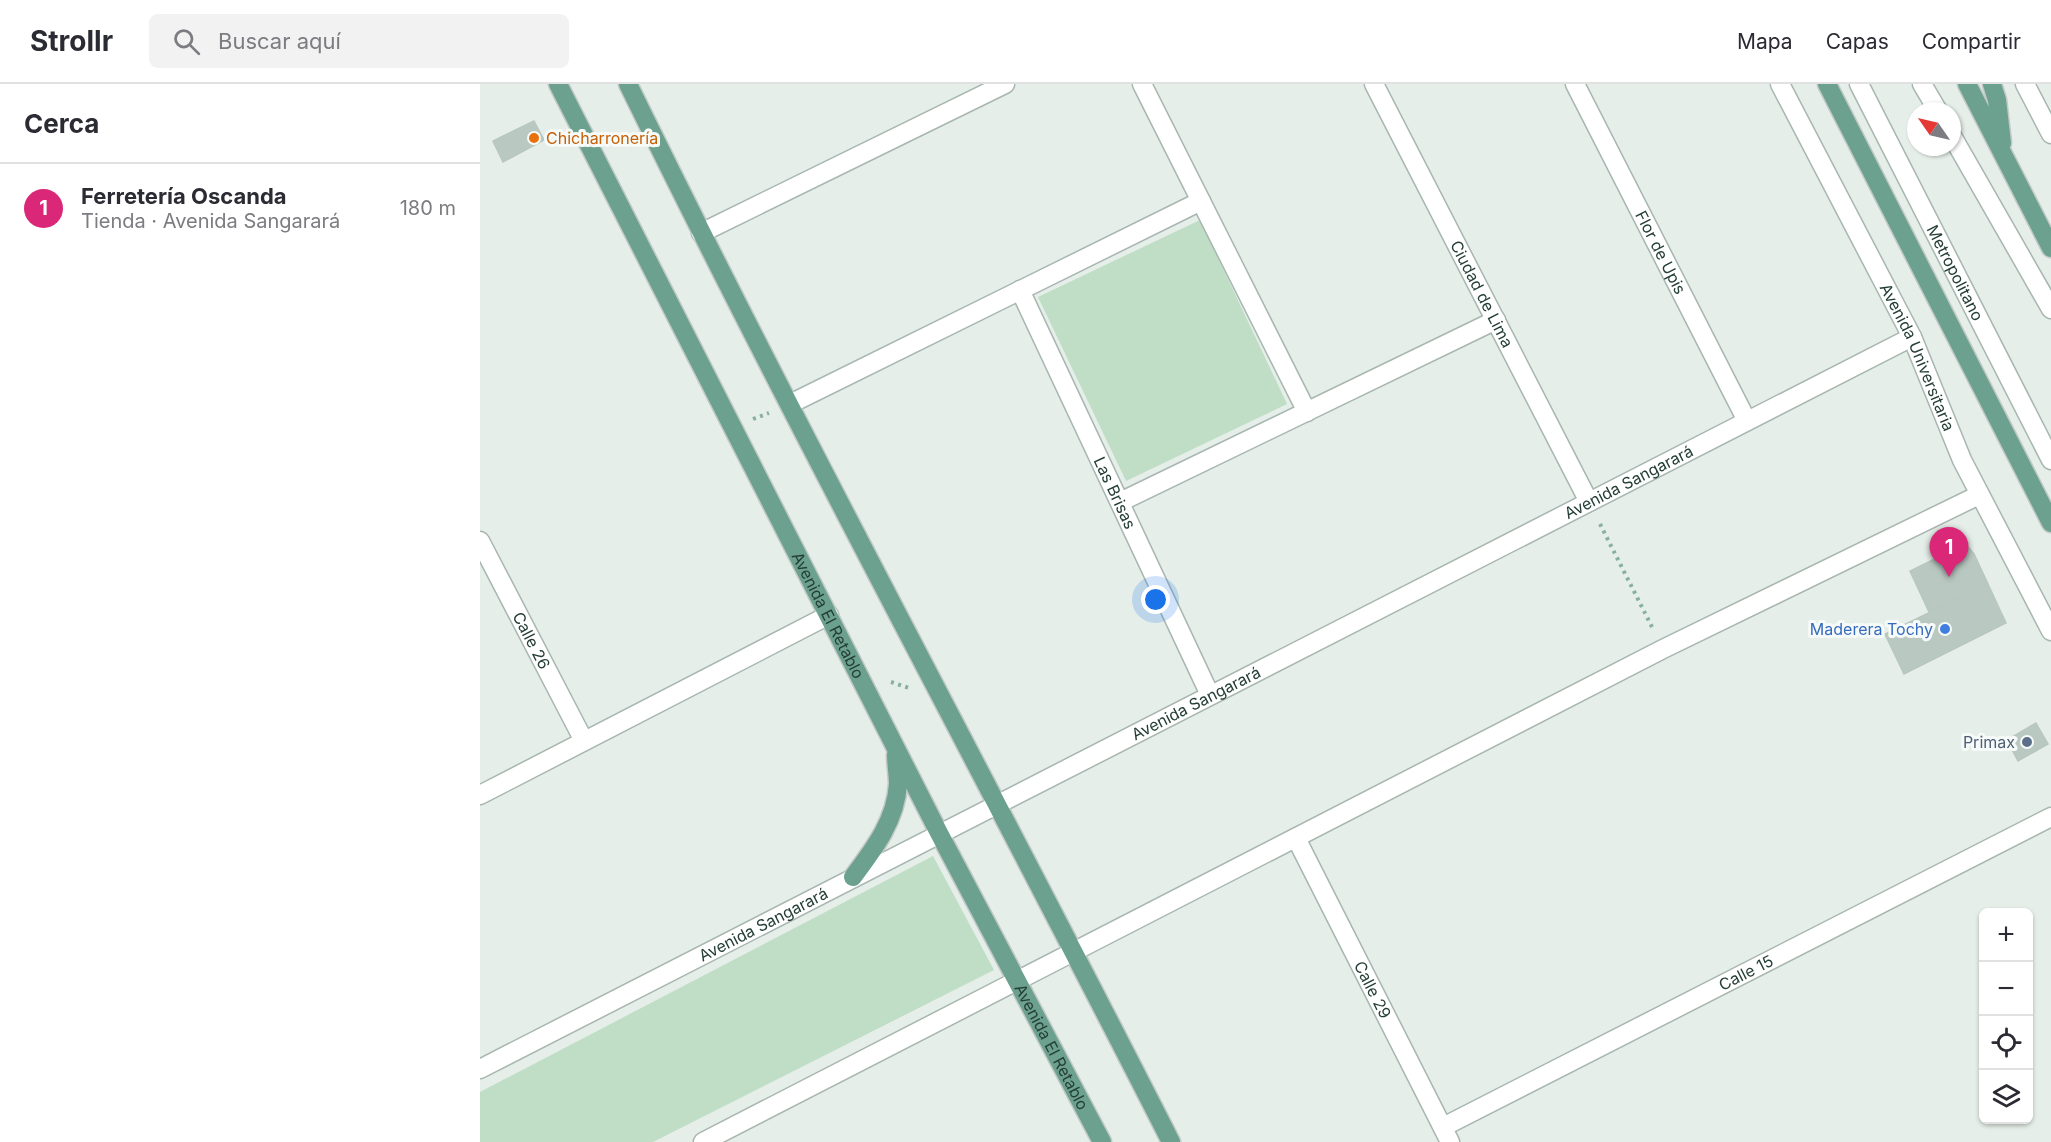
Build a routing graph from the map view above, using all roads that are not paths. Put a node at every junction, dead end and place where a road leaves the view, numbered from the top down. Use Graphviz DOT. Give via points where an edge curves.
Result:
graph roads {
  1 [pos="558,84"];
  2 [pos="628,84"];
  3 [pos="1005,84"];
  4 [pos="1142,84"];
  5 [pos="1374,84"];
  6 [pos="1575,84"];
  7 [pos="1780,84"];
  8 [pos="1827,84"];
  9 [pos="1859,84"];
  10 [pos="1922,84"];
  11 [pos="1967,84"];
  12 [pos="1992,84"];
  13 [pos="2025,84"];
  14 [pos="1933,102"];
  15 [pos="2051,134"];
  16 [pos="1961,152"];
  17 [pos="2004,157"];
  18 [pos="1201,201"];
  19 [pos="701,233"];
  20 [pos="2051,248"];
  21 [pos="1020,290"];
  22 [pos="2051,309"];
  23 [pos="1496,320"];
  24 [pos="1912,337"];
  25 [pos="790,404"];
  26 [pos="1307,412"];
  27 [pos="1747,421"];
  28 [pos="2051,460"];
  29 [pos="1979,495"];
  30 [pos="1589,501"];
  31 [pos="1120,502"];
  32 [pos="2051,523"];
  33 [pos="480,541"];
  34 [pos="829,615"];
  35 [pos="2051,631"];
  36 [pos="1210,695"];
  37 [pos="584,741"];
  38 [pos="895,744"];
  39 [pos="480,795"];
  40 [pos="996,804"];
  41 [pos="2051,817"];
  42 [pos="939,833"];
  43 [pos="1296,838"];
  44 [pos="853,877"];
  45 [pos="1074,951"];
  46 [pos="1015,981"];
  47 [pos="480,1069"];
  48 [pos="1446,1135"];
  49 [pos="703,1142"];
  50 [pos="1102,1142"];
  51 [pos="1171,1142"];
  1 -- 34 [label="main road, Avenida El Retablo"];
  2 -- 19 [label="main road"];
  3 -- 19 [label="street"];
  4 -- 18 [label="street"];
  5 -- 23 [label="street, Ciudad de Lima"];
  6 -- 27 [label="street, Flor de Upis"];
  7 -- 24 [label="street, Avenida Universitaria"];
  8 -- 32 [label="main road"];
  9 -- 28 [label="street, Metropolitano"];
  10 -- 14 [label="street"];
  11 -- 17 [label="main road"];
  12 -- 17 [label="main road"];
  13 -- 15 [label="street"];
  16 -- 22 [label="street"];
  17 -- 20 [label="main road"];
  18 -- 21 [label="street"];
  18 -- 26 [label="street"];
  19 -- 25 [label="main road"];
  21 -- 25 [label="street"];
  21 -- 31 [label="street, Las Brisas"];
  23 -- 26 [label="street"];
  23 -- 30 [label="street, Ciudad de Lima"];
  24 -- 27 [label="street, Avenida Sangarará"];
  24 -- 29 [label="street, Avenida Universitaria"];
  25 -- 40 [label="main road"];
  26 -- 31 [label="street"];
  27 -- 30 [label="street, Avenida Sangarará"];
  29 -- 35 [label="street, Avenida Universitaria"];
  29 -- 43 [label="street" via="1663,649"];
  30 -- 36 [label="street, Avenida Sangarará"];
  31 -- 36 [label="street, Las Brisas"];
  33 -- 37 [label="street, Calle 26"];
  34 -- 37 [label="street"];
  34 -- 38 [label="main road, Avenida El Retablo"];
  36 -- 40 [label="street, Avenida Sangarará"];
  37 -- 39 [label="street"];
  38 -- 42 [label="main road, Avenida El Retablo"];
  38 -- 44 [label="main road" via="898,783 894,806 884,831"];
  40 -- 42 [label="street, Avenida Sangarará"];
  40 -- 45 [label="main road"];
  41 -- 48 [label="street, Calle 15"];
  42 -- 44 [label="street, Avenida Sangarará"];
  42 -- 46 [label="main road, Avenida El Retablo"];
  43 -- 45 [label="street"];
  43 -- 48 [label="street, Calle 29"];
  44 -- 47 [label="street, Avenida Sangarará"];
  45 -- 46 [label="street"];
  45 -- 51 [label="main road"];
  46 -- 49 [label="street"];
  46 -- 50 [label="main road, Avenida El Retablo"];
}
